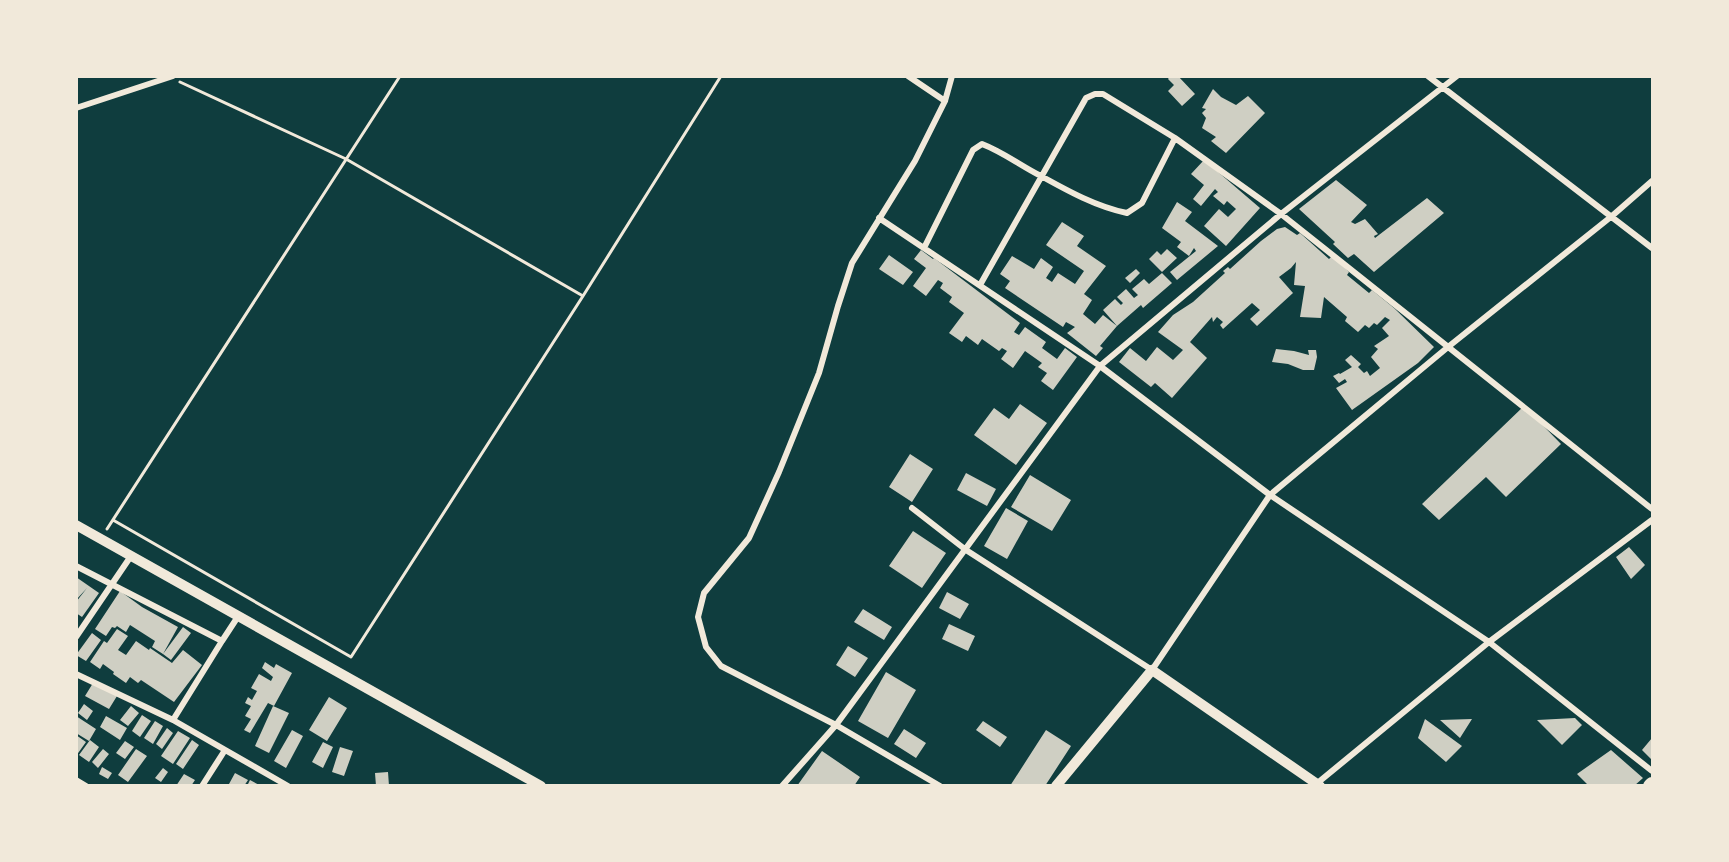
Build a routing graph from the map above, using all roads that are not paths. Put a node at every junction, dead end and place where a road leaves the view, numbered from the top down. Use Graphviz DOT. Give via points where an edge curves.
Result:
graph roads {
  1 [pos="908,76"];
  2 [pos="952,76"];
  3 [pos="1428,76"];
  4 [pos="1457,76"];
  5 [pos="171,77"];
  6 [pos="1443,88"];
  7 [pos="945,101"];
  8 [pos="76,108"];
  9 [pos="1175,138"];
  10 [pos="1041,176"];
  11 [pos="1653,181"];
  12 [pos="1281,214"];
  13 [pos="1612,216"];
  14 [pos="879,218"];
  15 [pos="924,248"];
  16 [pos="1653,248"];
  17 [pos="980,285"];
  18 [pos="1448,347"];
  19 [pos="1100,366"];
  20 [pos="1270,495"];
  21 [pos="912,508"];
  22 [pos="1653,509"];
  23 [pos="1653,520"];
  24 [pos="76,525"];
  25 [pos="966,550"];
  26 [pos="132,555"];
  27 [pos="76,566"];
  28 [pos="111,585"];
  29 [pos="239,615"];
  30 [pos="76,637"];
  31 [pos="222,641"];
  32 [pos="1489,642"];
  33 [pos="1152,670"];
  34 [pos="76,674"];
  35 [pos="173,720"];
  36 [pos="836,725"];
  37 [pos="225,750"];
  38 [pos="1653,771"];
  39 [pos="76,780"];
  40 [pos="1317,785"];
  41 [pos="86,786"];
  42 [pos="202,786"];
  43 [pos="288,786"];
  44 [pos="541,786"];
  45 [pos="782,786"];
  46 [pos="940,786"];
  47 [pos="1056,786"];
  1 -- 7 [label="street"];
  2 -- 7 [label="street"];
  3 -- 6 [label="street"];
  4 -- 6 [label="street"];
  5 -- 8 [label="street"];
  6 -- 12 [label="street"];
  6 -- 13 [label="street"];
  7 -- 14 [label="street" via="915,161"];
  9 -- 10 [label="street" via="1142,203 1127,213 1108,209"];
  9 -- 10 [label="street" via="1103,94 1095,94 1086,98"];
  9 -- 12 [label="street"];
  10 -- 15 [label="street" via="982,144 973,150"];
  10 -- 17 [label="street"];
  11 -- 13 [label="street"];
  12 -- 18 [label="street"];
  12 -- 19 [label="street"];
  13 -- 16 [label="street"];
  13 -- 18 [label="street"];
  14 -- 15 [label="street"];
  14 -- 36 [label="street" via="852,263 819,373 749,538 704,594 698,616 706,647 721,666"];
  15 -- 17 [label="street"];
  17 -- 19 [label="street"];
  18 -- 20 [label="street"];
  18 -- 22 [label="street"];
  19 -- 20 [label="street"];
  19 -- 25 [label="street"];
  20 -- 32 [label="street"];
  20 -- 33 [label="street"];
  21 -- 25 [label="street"];
  23 -- 32 [label="street"];
  24 -- 26 [label="street"];
  25 -- 33 [label="street"];
  25 -- 36 [label="street"];
  26 -- 28 [label="street"];
  26 -- 29 [label="street"];
  27 -- 28 [label="street"];
  28 -- 30 [label="street"];
  28 -- 31 [label="street"];
  29 -- 31 [label="street"];
  29 -- 44 [label="street"];
  31 -- 35 [label="street"];
  32 -- 38 [label="street"];
  32 -- 40 [label="street"];
  33 -- 40 [label="street"];
  33 -- 47 [label="street"];
  34 -- 35 [label="street"];
  35 -- 37 [label="street"];
  36 -- 45 [label="street"];
  36 -- 46 [label="street"];
  37 -- 42 [label="street"];
  37 -- 43 [label="street"];
  39 -- 41 [label="street"];
}
